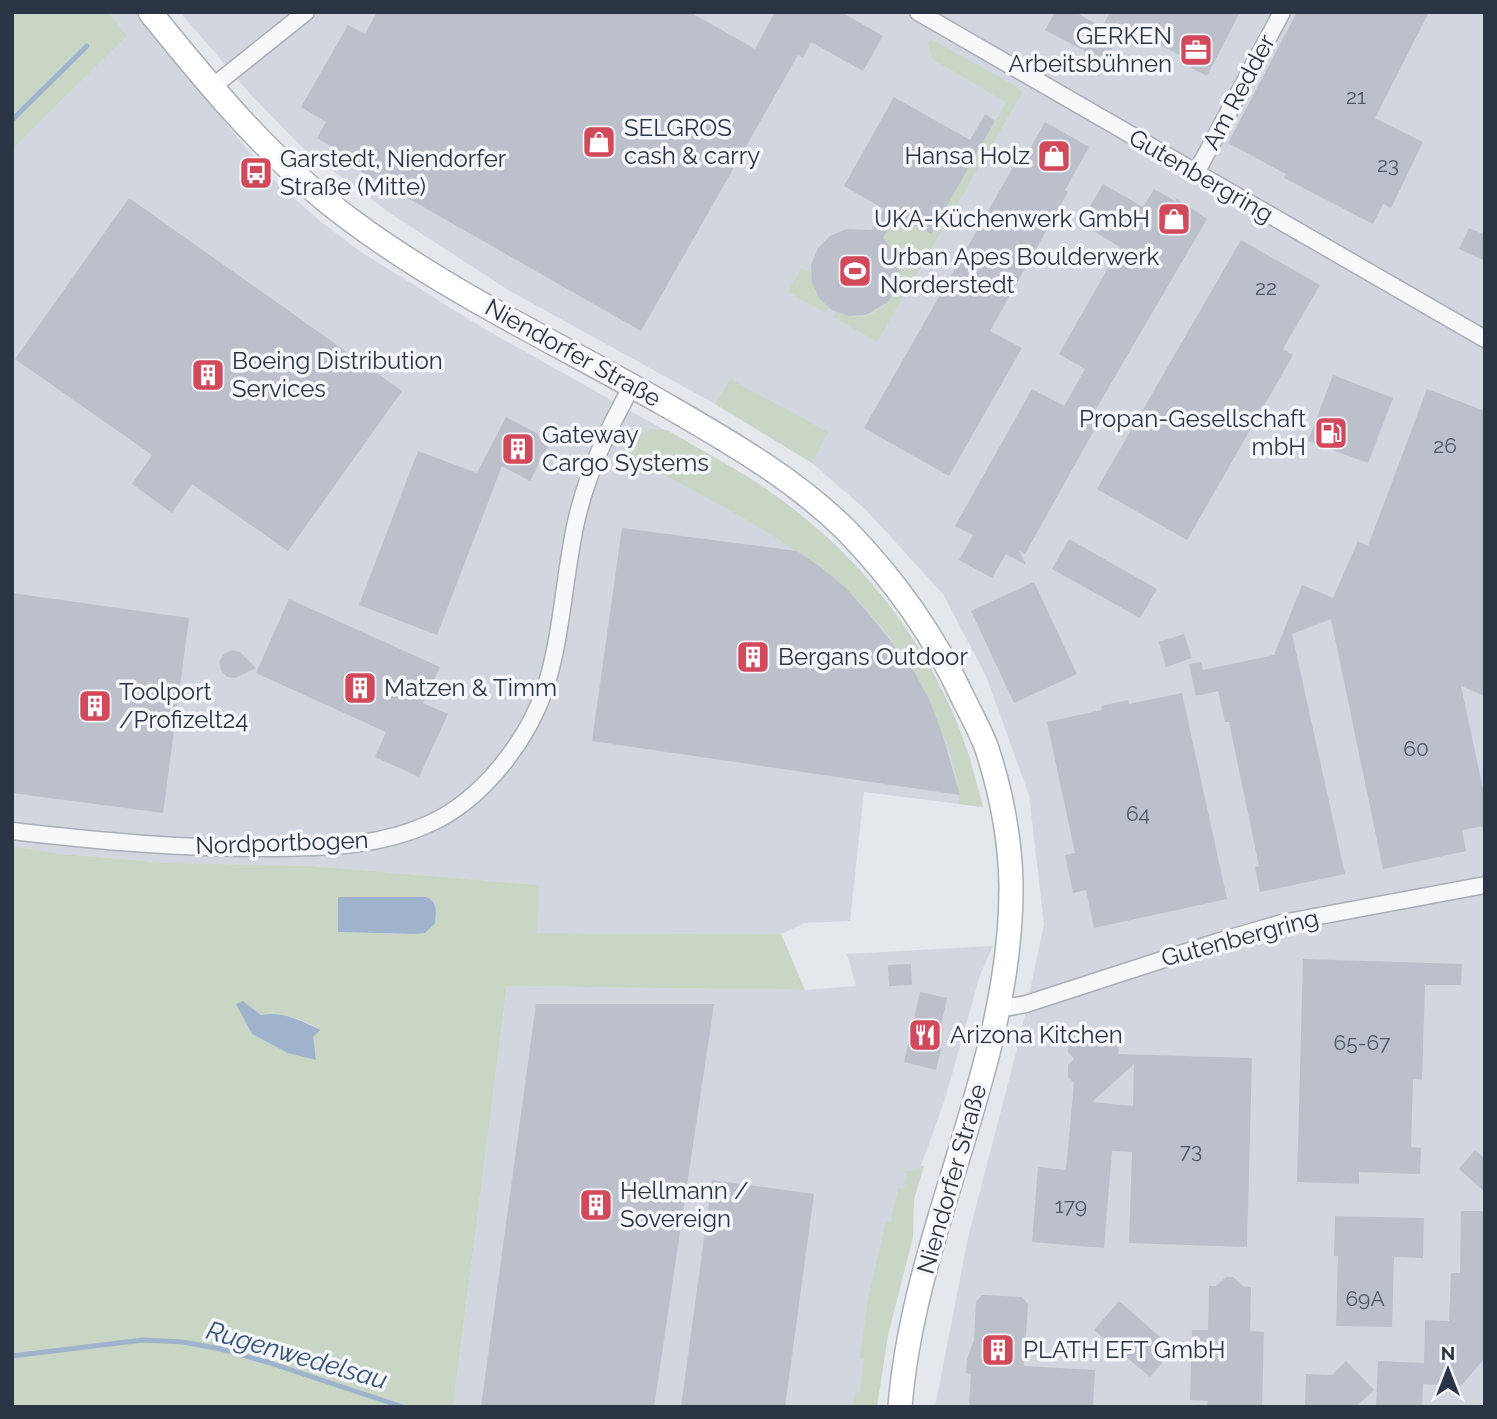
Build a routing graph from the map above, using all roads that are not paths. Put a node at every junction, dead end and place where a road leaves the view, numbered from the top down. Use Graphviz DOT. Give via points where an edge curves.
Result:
graph roads {
  1 [pos="150,12"];
  2 [pos="306,12"];
  3 [pos="918,12"];
  4 [pos="1283,12"];
  5 [pos="211,88"];
  6 [pos="1196,173"];
  7 [pos="1485,339"];
  8 [pos="632,386"];
  9 [pos="12,831"];
  10 [pos="1485,885"];
  11 [pos="999,1009"];
  12 [pos="900,1407"];
  1 -- 5 [label="main road, Niendorfer Straße"];
  2 -- 5 [label="street"];
  3 -- 6 [label="street, Gutenbergring"];
  4 -- 6 [label="street, Am Redder"];
  5 -- 8 [label="main road, Niendorfer Straße" via="264,145 355,223"];
  6 -- 7 [label="street, Gutenbergring"];
  8 -- 9 [label="street, Nordportbogen" via="589,476 545,689 515,747 470,798 445,816 379,840 305,848 144,844"];
  8 -- 11 [label="main road, Niendorfer Straße" via="782,477 843,528 895,585 945,659 987,748 1007,829 1010,917"];
  10 -- 11 [label="street, Gutenbergring" via="1282,923"];
  11 -- 12 [label="main road, Niendorfer Straße" via="915,1307"];
}
